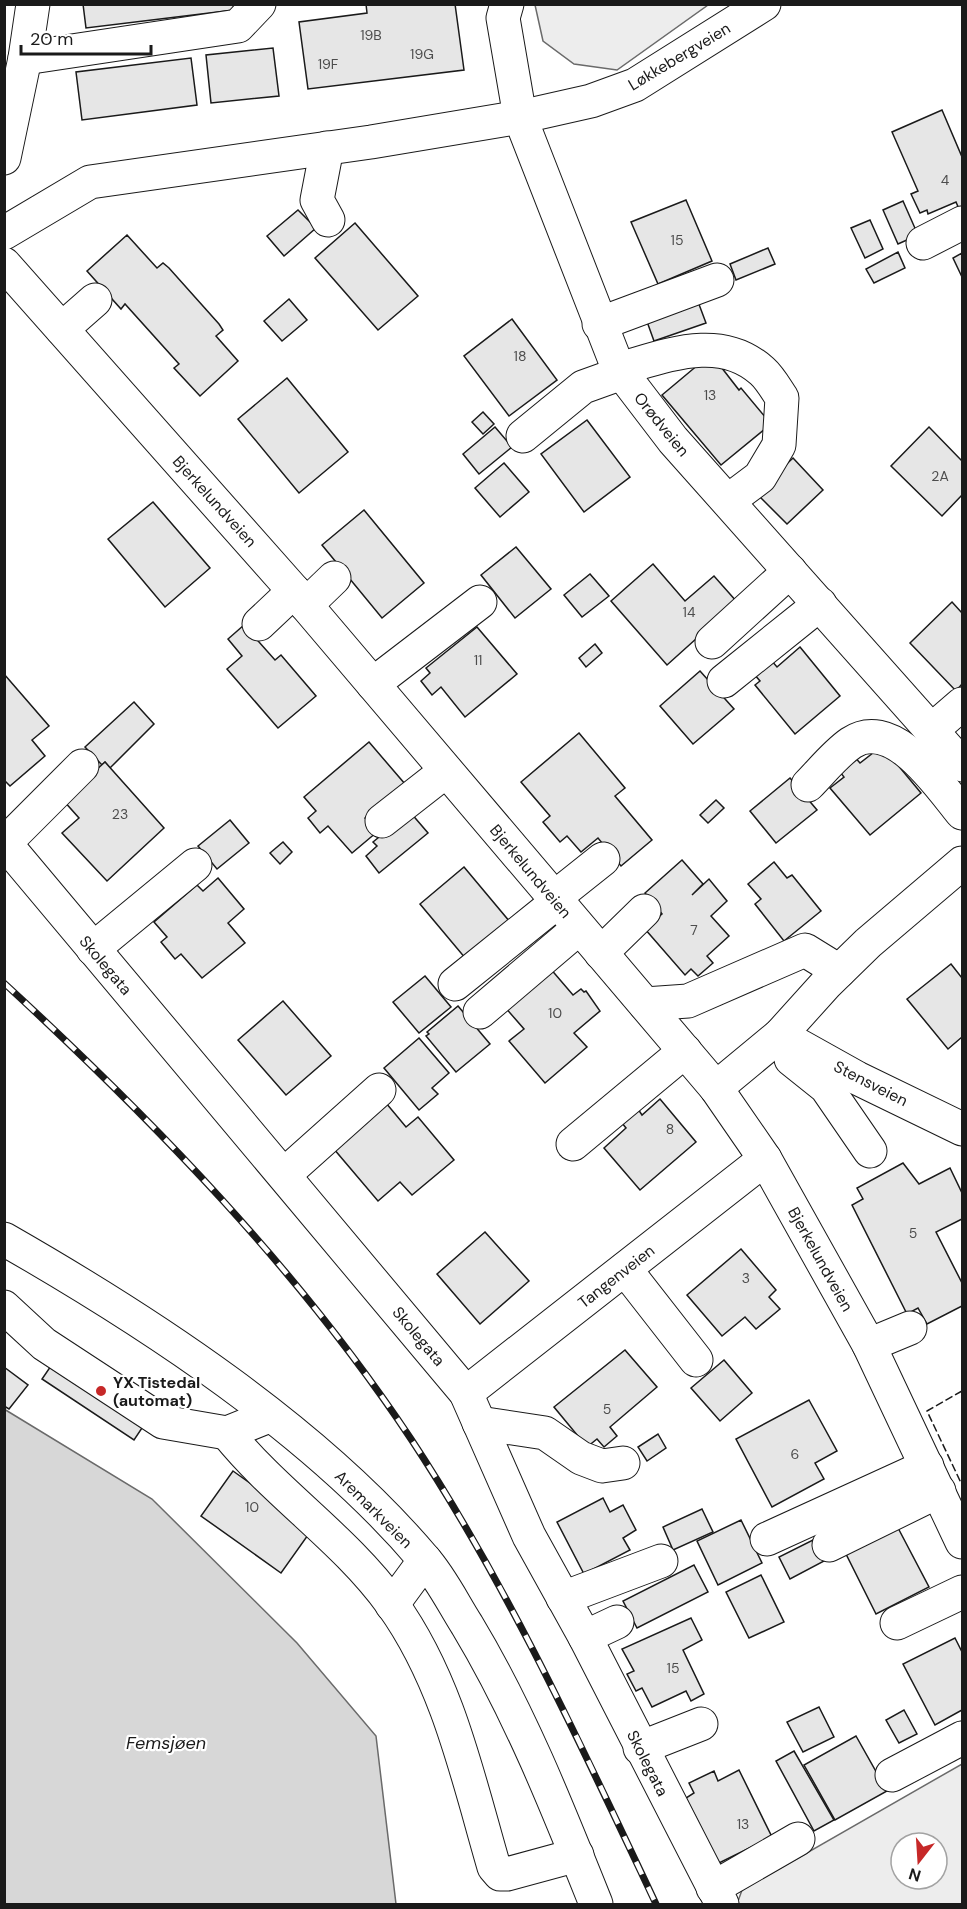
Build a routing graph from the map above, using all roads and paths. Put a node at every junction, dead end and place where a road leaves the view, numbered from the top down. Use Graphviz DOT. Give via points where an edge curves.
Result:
graph roads {
  1 [pos="33,4"];
  2 [pos="259,4"];
  3 [pos="507,4"];
  4 [pos="764,4"];
  5 [pos="25,58"];
  6 [pos="520,117"];
  7 [pos="327,148"];
  8 [pos="4,158"];
  9 [pos="328,220"];
  10 [pos="963,223"];
  11 [pos="4,233"];
  12 [pos="923,243"];
  13 [pos="4,264"];
  14 [pos="717,280"];
  15 [pos="95,300"];
  16 [pos="599,324"];
  17 [pos="62,329"];
  18 [pos="621,371"];
  19 [pos="523,436"];
  20 [pos="728,501"];
  21 [pos="790,571"];
  22 [pos="334,578"];
  23 [pos="300,598"];
  24 [pos="480,602"];
  25 [pos="820,604"];
  26 [pos="259,624"];
  27 [pos="712,642"];
  28 [pos="724,681"];
  29 [pos="373,684"];
  30 [pos="963,704"];
  31 [pos="933,729"];
  32 [pos="963,765"];
  33 [pos="82,766"];
  34 [pos="446,771"];
  35 [pos="808,785"];
  36 [pos="963,813"];
  37 [pos="382,821"];
  38 [pos="5,842"];
  39 [pos="603,859"];
  40 [pos="195,865"];
  41 [pos="958,878"];
  42 [pos="556,900"];
  43 [pos="644,911"];
  44 [pos="579,928"];
  45 [pos="93,949"];
  46 [pos="601,953"];
  47 [pos="839,971"];
  48 [pos="455,984"];
  49 [pos="645,1004"];
  50 [pos="480,1012"];
  51 [pos="776,1039"];
  52 [pos="685,1051"];
  53 [pos="716,1088"];
  54 [pos="379,1090"];
  55 [pos="963,1129"];
  56 [pos="573,1144"];
  57 [pos="870,1151"];
  58 [pos="765,1159"];
  59 [pos="285,1174"];
  60 [pos="4,1239"];
  61 [pos="626,1269"];
  62 [pos="4,1307"];
  63 [pos="910,1328"];
  64 [pos="869,1345"];
  65 [pos="696,1360"];
  66 [pos="466,1393"];
  67 [pos="269,1416"];
  68 [pos="479,1423"];
  69 [pos="227,1433"];
  70 [pos="623,1463"];
  71 [pos="933,1479"];
  72 [pos="767,1539"];
  73 [pos="963,1542"];
  74 [pos="829,1545"];
  75 [pos="425,1560"];
  76 [pos="661,1562"];
  77 [pos="963,1592"];
  78 [pos="563,1598"];
  79 [pos="392,1605"];
  80 [pos="617,1622"];
  81 [pos="897,1623"];
  82 [pos="585,1637"];
  83 [pos="701,1724"];
  84 [pos="963,1738"];
  85 [pos="640,1748"];
  86 [pos="892,1775"];
  87 [pos="798,1839"];
  88 [pos="577,1855"];
  89 [pos="717,1896"];
  90 [pos="596,1905"];
  1 -- 5 [label="street"];
  2 -- 5 [label="street" via="238,26"];
  3 -- 6 [label="street, Orødveien" via="504,18"];
  4 -- 6 [label="street, Løkkebergveien" via="635,85 591,101"];
  5 -- 8 [label="street"];
  6 -- 7 [label="street, Løkkebergveien"];
  6 -- 16 [label="street, Orødveien"];
  7 -- 9 [label="street" via="317,200"];
  7 -- 11 [label="street, Løkkebergveien" via="90,182"];
  10 -- 12 [label="street"];
  13 -- 17 [label="street, Bjerkelundveien"];
  14 -- 16 [label="street"];
  15 -- 17 [label="street"];
  16 -- 18 [label="street, Orødveien"];
  17 -- 23 [label="street, Bjerkelundveien"];
  18 -- 19 [label="street" via="583,387"];
  18 -- 20 [label="street, Orødveien" via="673,440"];
  18 -- 20 [label="street" via="692,349 728,352 762,371 782,398 779,445 760,477"];
  20 -- 21 [label="street, Orødveien"];
  21 -- 25 [label="street, Orødveien"];
  21 -- 27 [label="street"];
  22 -- 23 [label="street"];
  23 -- 26 [label="street"];
  23 -- 29 [label="street, Bjerkelundveien"];
  24 -- 29 [label="street"];
  25 -- 28 [label="street"];
  25 -- 31 [label="street, Orødveien"];
  29 -- 34 [label="street, Bjerkelundveien"];
  30 -- 31 [label="street"];
  31 -- 32 [label="street, Orødveien"];
  33 -- 38 [label="street"];
  34 -- 37 [label="street"];
  34 -- 42 [label="street, Bjerkelundveien"];
  35 -- 36 [label="street" via="851,743 870,734 886,737 920,763"];
  38 -- 45 [label="street, Skolegata"];
  39 -- 42 [label="street"];
  40 -- 45 [label="street"];
  41 -- 47 [label="street"];
  42 -- 44 [label="street, Bjerkelundveien"];
  42 -- 48 [label="street"];
  43 -- 46 [label="street"];
  44 -- 46 [label="street, Bjerkelundveien"];
  44 -- 50 [label="street"];
  45 -- 59 [label="street, Skolegata"];
  46 -- 49 [label="street, Bjerkelundveien"];
  47 -- 49 [label="street" via="805,950 688,1001"];
  47 -- 51 [label="street"];
  49 -- 52 [label="street, Bjerkelundveien"];
  51 -- 53 [label="street"];
  51 -- 55 [label="street, Stensveien"];
  51 -- 57 [label="street" via="826,1087"];
  52 -- 53 [label="street, Bjerkelundveien"];
  52 -- 56 [label="street"];
  53 -- 58 [label="street, Bjerkelundveien"];
  54 -- 59 [label="street"];
  58 -- 61 [label="street, Tangenveien"];
  58 -- 64 [label="street, Bjerkelundveien"];
  59 -- 66 [label="street, Skolegata"];
  60 -- 67 [label="street, Aremarkveien" via="163,1337"];
  61 -- 65 [label="street"];
  61 -- 66 [label="street, Tangenveien"];
  62 -- 69 [label="street" via="44,1344 163,1422"];
  63 -- 64 [label="street"];
  64 -- 71 [label="street, Bjerkelundveien"];
  66 -- 68 [label="street, Skolegata"];
  67 -- 69 [label="street"];
  67 -- 75 [label="street, Aremarkveien" via="317,1453"];
  68 -- 70 [label="street" via="545,1433 581,1458 602,1466"];
  68 -- 78 [label="street, Skolegata" via="529,1536"];
  69 -- 79 [label="street" via="252,1464 331,1534"];
  71 -- 72 [label="street"];
  71 -- 73 [label="street, Bjerkelundveien"];
  71 -- 74 [label="street"];
  75 -- 79 [label="street"];
  75 -- 88 [label="street, Aremarkveien" via="489,1662"];
  76 -- 78 [label="street"];
  77 -- 81 [label="street"];
  78 -- 82 [label="street, Skolegata"];
  79 -- 88 [label="street" via="435,1680 446,1708 494,1868 507,1874"];
  80 -- 82 [label="street"];
  82 -- 85 [label="street, Skolegata"];
  83 -- 85 [label="street"];
  84 -- 86 [label="street"];
  85 -- 89 [label="street, Skolegata"];
  87 -- 89 [label="street"];
  88 -- 90 [label="street, Aremarkveien"];
}
